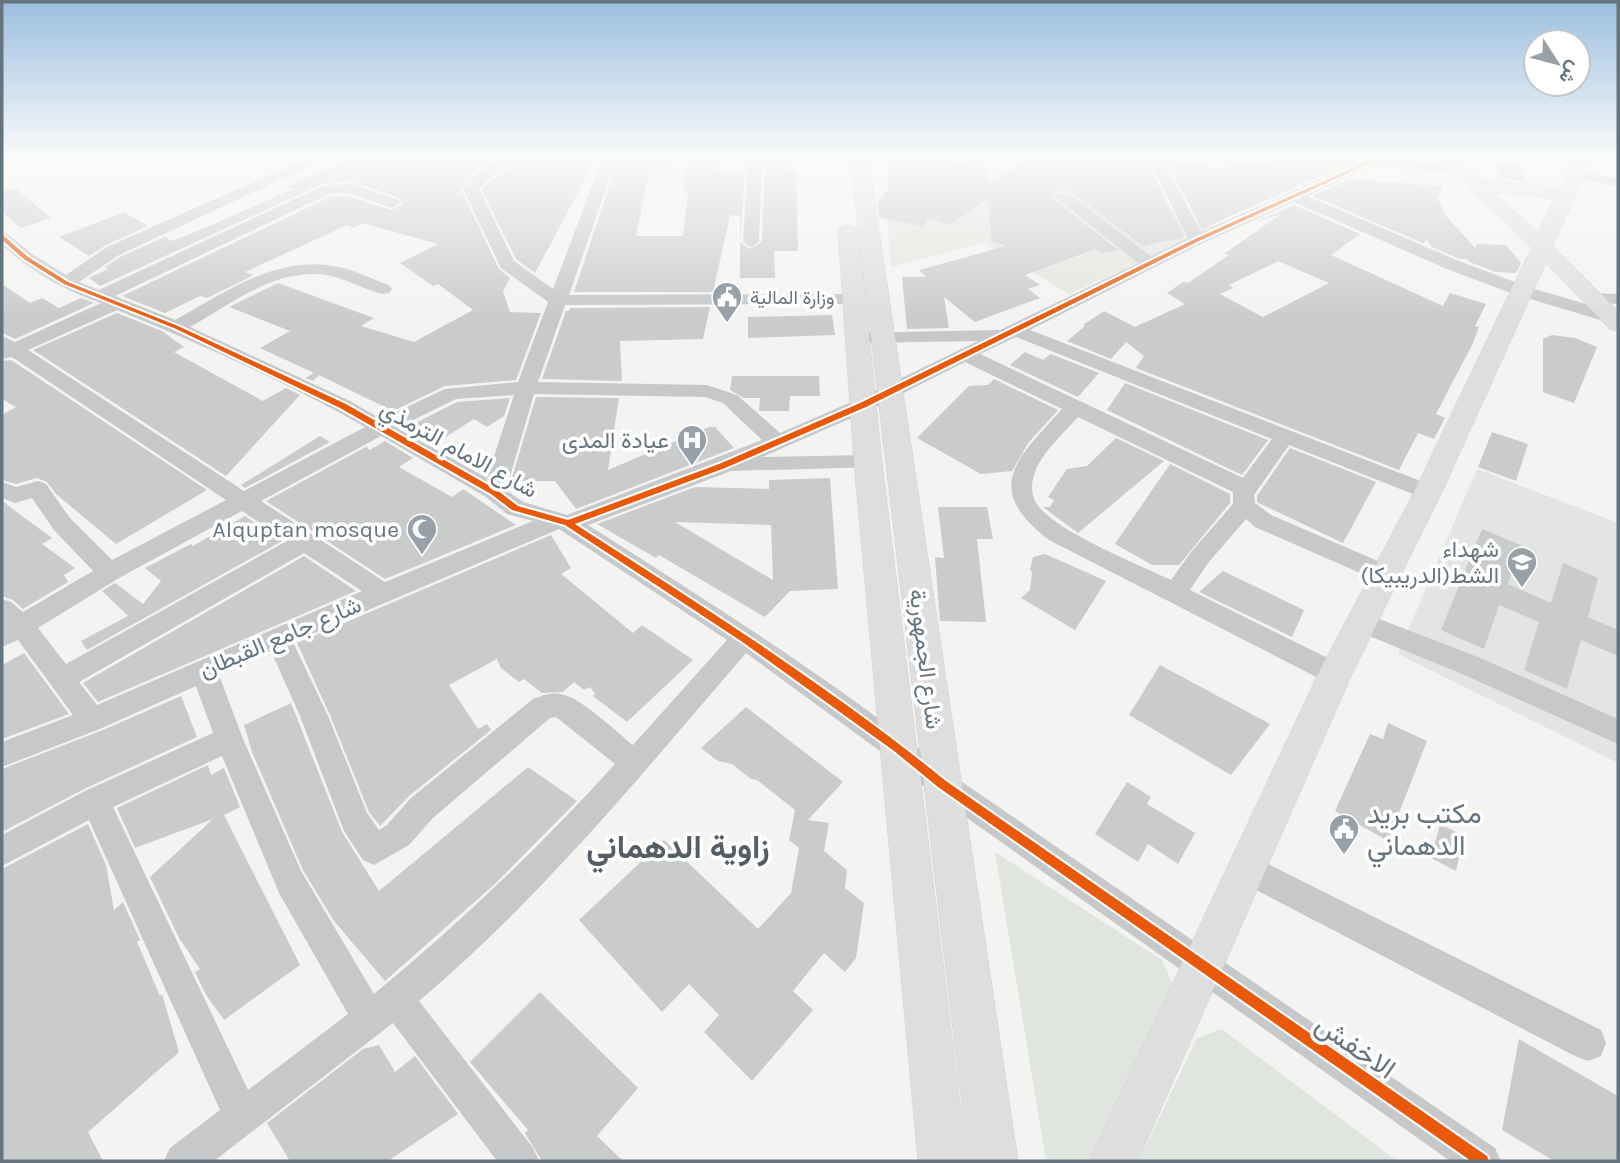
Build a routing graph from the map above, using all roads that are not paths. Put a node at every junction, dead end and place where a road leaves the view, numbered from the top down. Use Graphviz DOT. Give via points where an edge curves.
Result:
graph roads {
  1 [pos="204,211"];
  2 [pos="219,211"];
  3 [pos="283,211"];
  4 [pos="482,211"];
  5 [pos="590,211"];
  6 [pos="752,211"];
  7 [pos="846,211"];
  8 [pos="863,211"];
  9 [pos="1083,211"];
  10 [pos="1182,211"];
  11 [pos="1260,211"];
  12 [pos="1328,211"];
  13 [pos="1503,211"];
  14 [pos="1560,211"];
  15 [pos="252,226"];
  16 [pos="3,240"];
  17 [pos="1197,240"];
  18 [pos="751,242"];
  19 [pos="1543,248"];
  20 [pos="113,251"];
  21 [pos="1149,263"];
  22 [pos="39,267"];
  23 [pos="66,283"];
  24 [pos="383,289"];
  25 [pos="1521,291"];
  26 [pos="856,299"];
  27 [pos="558,300"];
  28 [pos="107,301"];
  29 [pos="1616,314"];
  30 [pos="176,327"];
  31 [pos="1010,332"];
  32 [pos="871,336"];
  33 [pos="6,349"];
  34 [pos="964,354"];
  35 [pos="526,388"];
  36 [pos="878,397"];
  37 [pos="1074,407"];
  38 [pos="380,428"];
  39 [pos="1285,436"];
  40 [pos="777,442"];
  41 [pos="868,461"];
  42 [pos="722,466"];
  43 [pos="2,490"];
  44 [pos="494,492"];
  45 [pos="1428,492"];
  46 [pos="1245,497"];
  47 [pos="246,502"];
  48 [pos="563,522"];
  49 [pos="306,541"];
  50 [pos="110,572"];
  51 [pos="1385,574"];
  52 [pos="383,593"];
  53 [pos="1175,593"];
  54 [pos="1361,622"];
  55 [pos="9,624"];
  56 [pos="278,637"];
  57 [pos="744,638"];
  58 [pos="204,670"];
  59 [pos="1335,674"];
  60 [pos="63,678"];
  61 [pos="92,720"];
  62 [pos="1618,732"];
  63 [pos="229,739"];
  64 [pos="898,748"];
  65 [pos="2,755"];
  66 [pos="633,762"];
  67 [pos="942,784"];
  68 [pos="95,801"];
  69 [pos="2,851"];
  70 [pos="1248,869"];
  71 [pos="1203,967"];
  72 [pos="383,1010"];
  73 [pos="1588,1043"];
  74 [pos="242,1117"];
  75 [pos="183,1161"];
  76 [pos="520,1161"];
  77 [pos="943,1161"];
  78 [pos="994,1161"];
  79 [pos="1113,1161"];
  80 [pos="1482,1161"];
  1 -- 20 [label="street"];
  2 -- 15 [label="street"];
  3 -- 15 [label="street"];
  4 -- 27 [label="street" via="507,264"];
  5 -- 27 [label="street"];
  6 -- 18 [label="street"];
  7 -- 26 [label="main road, شارع الجمهورية"];
  8 -- 32 [label="main road, شارع الجمهورية"];
  9 -- 21 [label="street"];
  10 -- 17 [label="street"];
  11 -- 17 [label="street, شارع جامع القبطان"];
  12 -- 25 [label="street"];
  13 -- 19 [label="main road"];
  14 -- 19 [label="main road"];
  15 -- 28 [label="street"];
  16 -- 22 [label="street, شارع الامام الترمذي"];
  17 -- 21 [label="street, شارع جامع القبطان"];
  19 -- 25 [label="main road"];
  19 -- 29 [label="main road" via="1591,298"];
  20 -- 22 [label="street"];
  20 -- 23 [label="street"];
  21 -- 31 [label="street, شارع جامع القبطان"];
  22 -- 23 [label="street, شارع الامام الترمذي"];
  23 -- 28 [label="street, شارع الامام الترمذي"];
  24 -- 30 [label="street" via="330,270 292,271 265,279"];
  25 -- 29 [label="street"];
  25 -- 45 [label="main road"];
  26 -- 27 [label="street"];
  26 -- 32 [label="main road, شارع الجمهورية"];
  27 -- 35 [label="street"];
  28 -- 30 [label="street, شارع الامام الترمذي"];
  28 -- 33 [label="street"];
  30 -- 38 [label="street, شارع الامام الترمذي" via="344,406"];
  31 -- 32 [label="street"];
  31 -- 34 [label="street, شارع جامع القبطان"];
  31 -- 39 [label="street"];
  32 -- 36 [label="main road, شارع الجمهورية"];
  33 -- 47 [label="street"];
  34 -- 36 [label="street, شارع جامع القبطان"];
  34 -- 37 [label="street"];
  35 -- 38 [label="street" via="452,393"];
  35 -- 40 [label="street" via="717,393 730,399"];
  35 -- 44 [label="street"];
  36 -- 40 [label="street, شارع جامع القبطان"];
  36 -- 41 [label="main road, شارع الجمهورية"];
  36 -- 67 [label="main road, شارع الجمهورية"];
  37 -- 46 [label="street"];
  37 -- 53 [label="street" via="1021,474 1020,495 1025,505 1057,534"];
  38 -- 44 [label="street, شارع الامام الترمذي"];
  38 -- 47 [label="street"];
  39 -- 45 [label="street"];
  39 -- 46 [label="street"];
  40 -- 42 [label="street, شارع جامع القبطان"];
  41 -- 42 [label="street"];
  41 -- 64 [label="main road, شارع الجمهورية"];
  42 -- 48 [label="street, شارع جامع القبطان"];
  43 -- 50 [label="street" via="15,495 38,489 69,535"];
  44 -- 48 [label="street, شارع الامام الترمذي" via="515,508"];
  45 -- 51 [label="main road"];
  46 -- 51 [label="street" via="1263,521"];
  46 -- 53 [label="street"];
  47 -- 49 [label="street"];
  47 -- 50 [label="street"];
  48 -- 52 [label="street, شارع جامع القبطان"];
  48 -- 57 [label="street, شارع الامام الترمذي"];
  49 -- 52 [label="street"];
  49 -- 60 [label="street"];
  50 -- 55 [label="street"];
  51 -- 54 [label="main road"];
  52 -- 56 [label="street, شارع جامع القبطان"];
  53 -- 59 [label="street"];
  54 -- 59 [label="main road"];
  54 -- 62 [label="street"];
  55 -- 60 [label="street"];
  56 -- 58 [label="street, شارع جامع القبطان"];
  56 -- 66 [label="street" via="355,821 374,850 398,835 422,808 543,707 565,708"];
  57 -- 64 [label="street, شارع الامام الترمذي"];
  57 -- 66 [label="street"];
  58 -- 61 [label="street, شارع جامع القبطان"];
  58 -- 63 [label="street"];
  59 -- 70 [label="main road"];
  60 -- 61 [label="street"];
  61 -- 65 [label="street, شارع جامع القبطان"];
  63 -- 68 [label="street"];
  63 -- 72 [label="street" via="290,882"];
  64 -- 67 [label="street, شارع الامام الترمذي"];
  64 -- 77 [label="main road, شارع الجمهورية"];
  66 -- 72 [label="street" via="540,866"];
  67 -- 71 [label="street, الاخفش"];
  67 -- 78 [label="main road, شارع الجمهورية"];
  68 -- 69 [label="street"];
  68 -- 74 [label="street"];
  70 -- 71 [label="main road"];
  70 -- 73 [label="street"];
  71 -- 79 [label="main road"];
  71 -- 80 [label="street, الاخفش"];
  72 -- 74 [label="street"];
  72 -- 76 [label="street"];
  74 -- 75 [label="street"];
}
